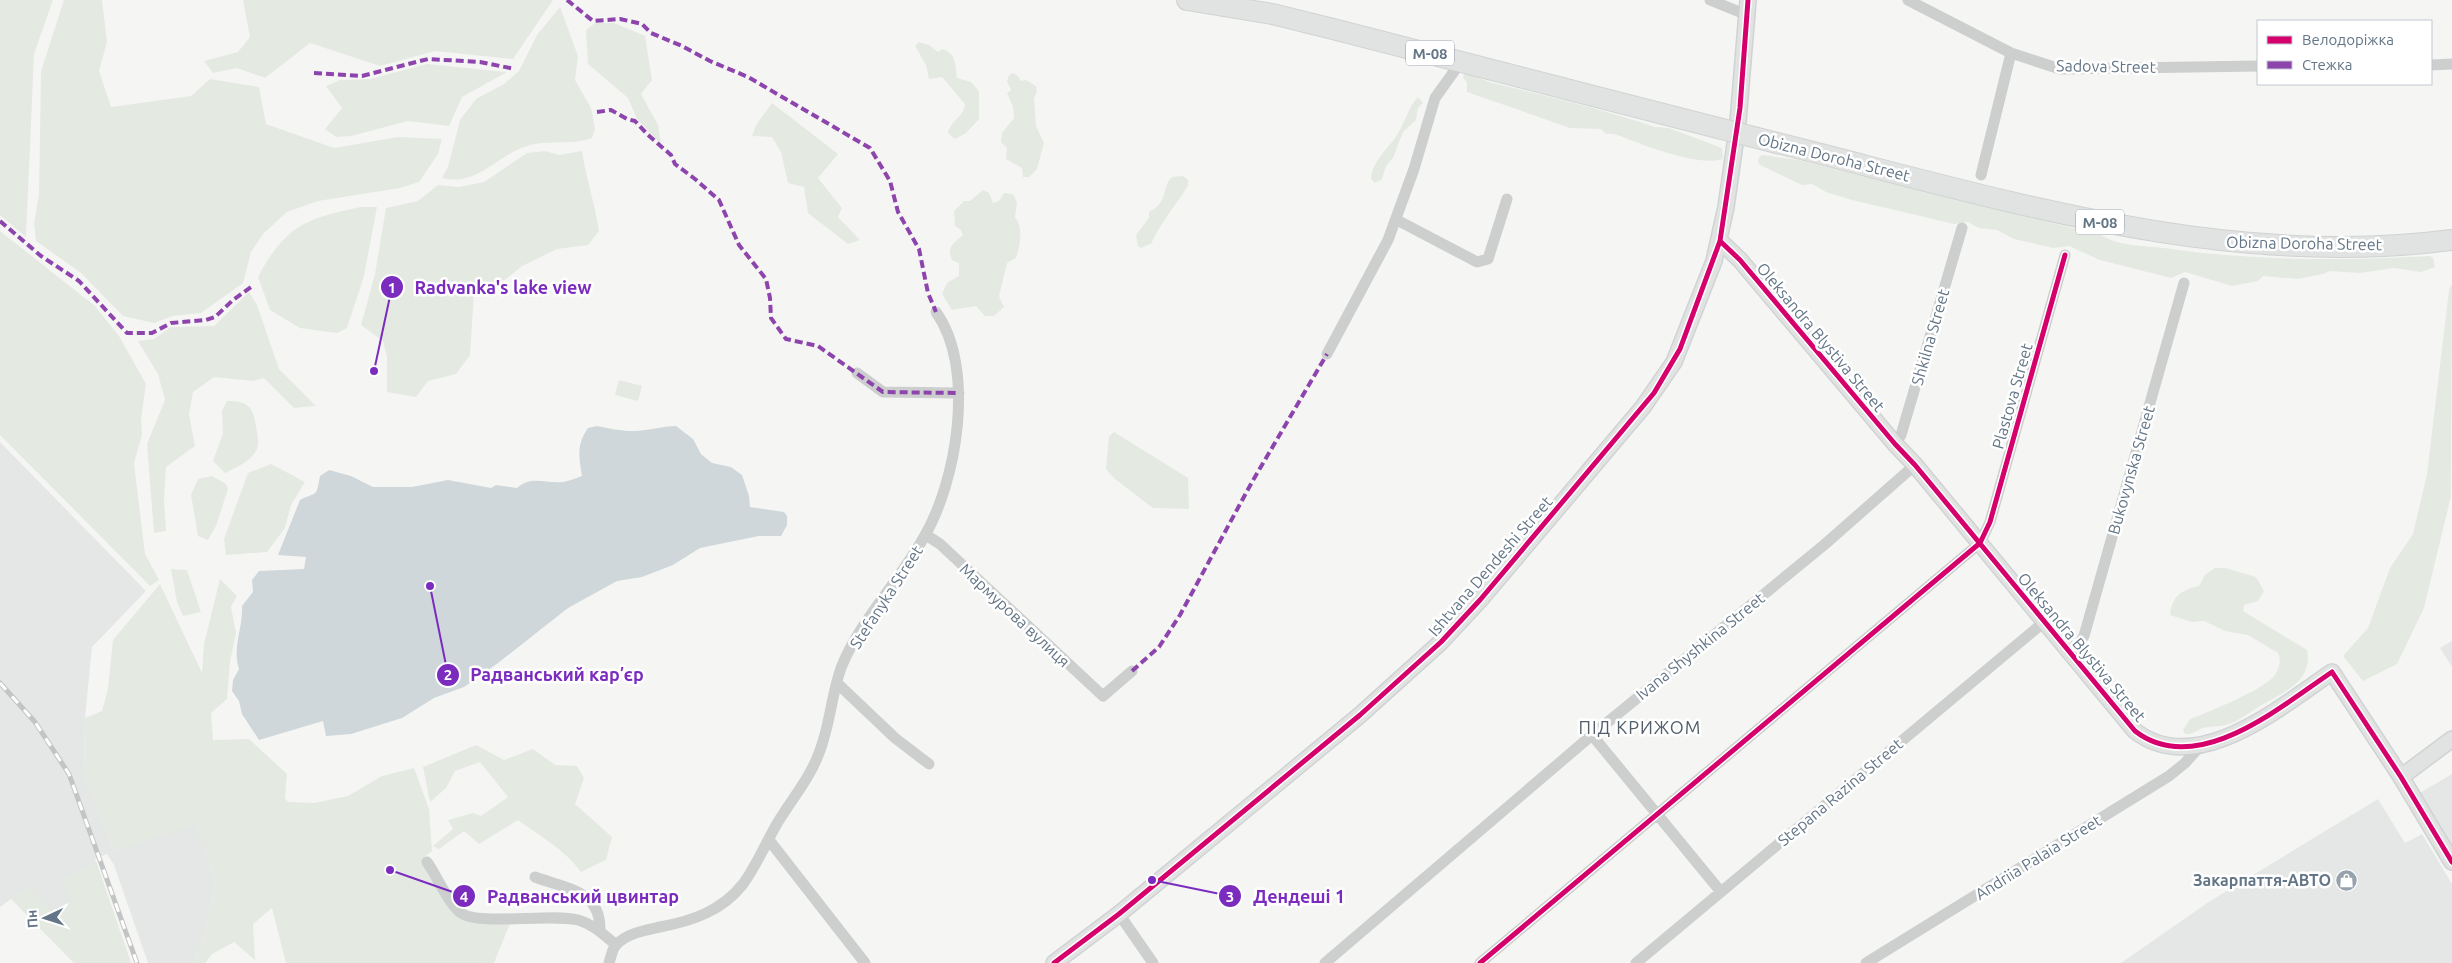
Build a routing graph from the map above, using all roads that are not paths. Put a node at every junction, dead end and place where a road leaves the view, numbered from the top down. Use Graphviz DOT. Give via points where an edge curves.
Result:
graph roads {
  1 [pos="1187,0"];
  2 [pos="1710,0"];
  3 [pos="1748,0"];
  4 [pos="1908,0"];
  5 [pos="1747,16"];
  6 [pos="2011,53"];
  7 [pos="1459,60"];
  8 [pos="2452,64"];
  9 [pos="2432,65"];
  10 [pos="2257,66"];
  11 [pos="1738,122"];
  12 [pos="1736,144"];
  13 [pos="1981,174"];
  14 [pos="1507,199"];
  15 [pos="1397,220"];
  16 [pos="1962,228"];
  17 [pos="2452,240"];
  18 [pos="1720,241"];
  19 [pos="2065,254"];
  20 [pos="2184,283"];
  21 [pos="936,312"];
  22 [pos="1327,354"];
  23 [pos="857,373"];
  24 [pos="959,394"];
  25 [pos="1895,444"];
  26 [pos="1915,465"];
  27 [pos="926,535"];
  28 [pos="1980,543"];
  29 [pos="2044,622"];
  30 [pos="2069,652"];
  31 [pos="1132,671"];
  32 [pos="837,683"];
  33 [pos="1592,735"];
  34 [pos="2452,739"];
  35 [pos="2204,743"];
  36 [pos="928,764"];
  37 [pos="2401,777"];
  38 [pos="1656,814"];
  39 [pos="769,840"];
  40 [pos="427,862"];
  41 [pos="2452,862"];
  42 [pos="535,877"];
  43 [pos="1720,892"];
  44 [pos="1119,914"];
  45 [pos="600,931"];
  46 [pos="616,945"];
  47 [pos="1650,959"];
  48 [pos="609,963"];
  49 [pos="865,963"];
  50 [pos="1054,963"];
  51 [pos="1154,963"];
  52 [pos="1325,963"];
  53 [pos="1480,963"];
  54 [pos="1636,963"];
  55 [pos="1866,963"];
  1 -- 7 [label="highway, Obizna Doroha Street / М-08" via="1272,14"];
  2 -- 5 [label="street"];
  3 -- 5 [label="street"];
  4 -- 6 [label="street, Sadova Street"];
  5 -- 11 [label="street"];
  6 -- 10 [label="street, Sadova Street" via="2069,69"];
  6 -- 13 [label="street"];
  7 -- 15 [label="street" via="1435,98"];
  7 -- 17 [label="highway, Obizna Doroha Street / М-08, bridge" via="2050,211 2169,235 2267,246 2375,246"];
  8 -- 9 [label="street"];
  12 -- 18 [label="street, Ishtvana Dendeshi Street"];
  14 -- 15 [label="street" via="1488,259 1483,262 1477,262"];
  15 -- 22 [label="street"];
  16 -- 25 [label="street, Shkilna Street" via="1901,435"];
  18 -- 25 [label="street, Oleksandra Blystiva Street" via="1740,260"];
  18 -- 44 [label="street, Ishtvana Dendeshi Street" via="1684,340 1660,384 1480,600 1390,690"];
  19 -- 28 [label="street, Plastova Street" via="1990,522"];
  20 -- 30 [label="street, Bukovynska Street" via="2084,636"];
  21 -- 24 [label="street, Stefanyka Street" via="944,323 952,349"];
  23 -- 24 [label="street" via="883,392"];
  24 -- 27 [label="street, Stefanyka Street" via="953,457"];
  25 -- 26 [label="street, Oleksandra Blystiva Street"];
  26 -- 28 [label="street, Oleksandra Blystiva Street"];
  26 -- 33 [label="street, Ivana Shyshkina Street" via="1824,545"];
  27 -- 31 [label="street, Мармурова вулиця" via="940,544 1103,696"];
  27 -- 32 [label="street, Stefanyka Street" via="863,627 841,668"];
  28 -- 29 [label="street, Oleksandra Blystiva Street"];
  28 -- 38 [label="street"];
  29 -- 30 [label="street, Oleksandra Blystiva Street"];
  29 -- 43 [label="street, Stepana Razina Street"];
  30 -- 35 [label="street, Oleksandra Blystiva Street" via="2125,721 2144,738 2160,745"];
  32 -- 36 [label="street" via="895,738"];
  32 -- 39 [label="street, Stefanyka Street" via="817,759"];
  33 -- 38 [label="street"];
  33 -- 52 [label="street, Ivana Shyshkina Street"];
  34 -- 37 [label="street"];
  35 -- 37 [label="street, Oleksandra Blystiva Street" via="2223,740 2243,731 2332,672"];
  35 -- 55 [label="street, Andriia Palaia Street" via="2169,776"];
  37 -- 41 [label="street, Oleksandra Blystiva Street"];
  38 -- 43 [label="street"];
  38 -- 53 [label="street"];
  39 -- 46 [label="street, Stefanyka Street" via="737,892 718,907 691,920 632,934"];
  39 -- 49 [label="street"];
  40 -- 45 [label="street" via="461,913 474,918 570,919"];
  42 -- 45 [label="street" via="586,896 596,905"];
  43 -- 47 [label="street, Stepana Razina Street"];
  44 -- 50 [label="street, Ishtvana Dendeshi Street"];
  44 -- 51 [label="street"];
  45 -- 46 [label="street"];
  46 -- 48 [label="street"];
  47 -- 54 [label="street, Stepana Razina Street"];
}
